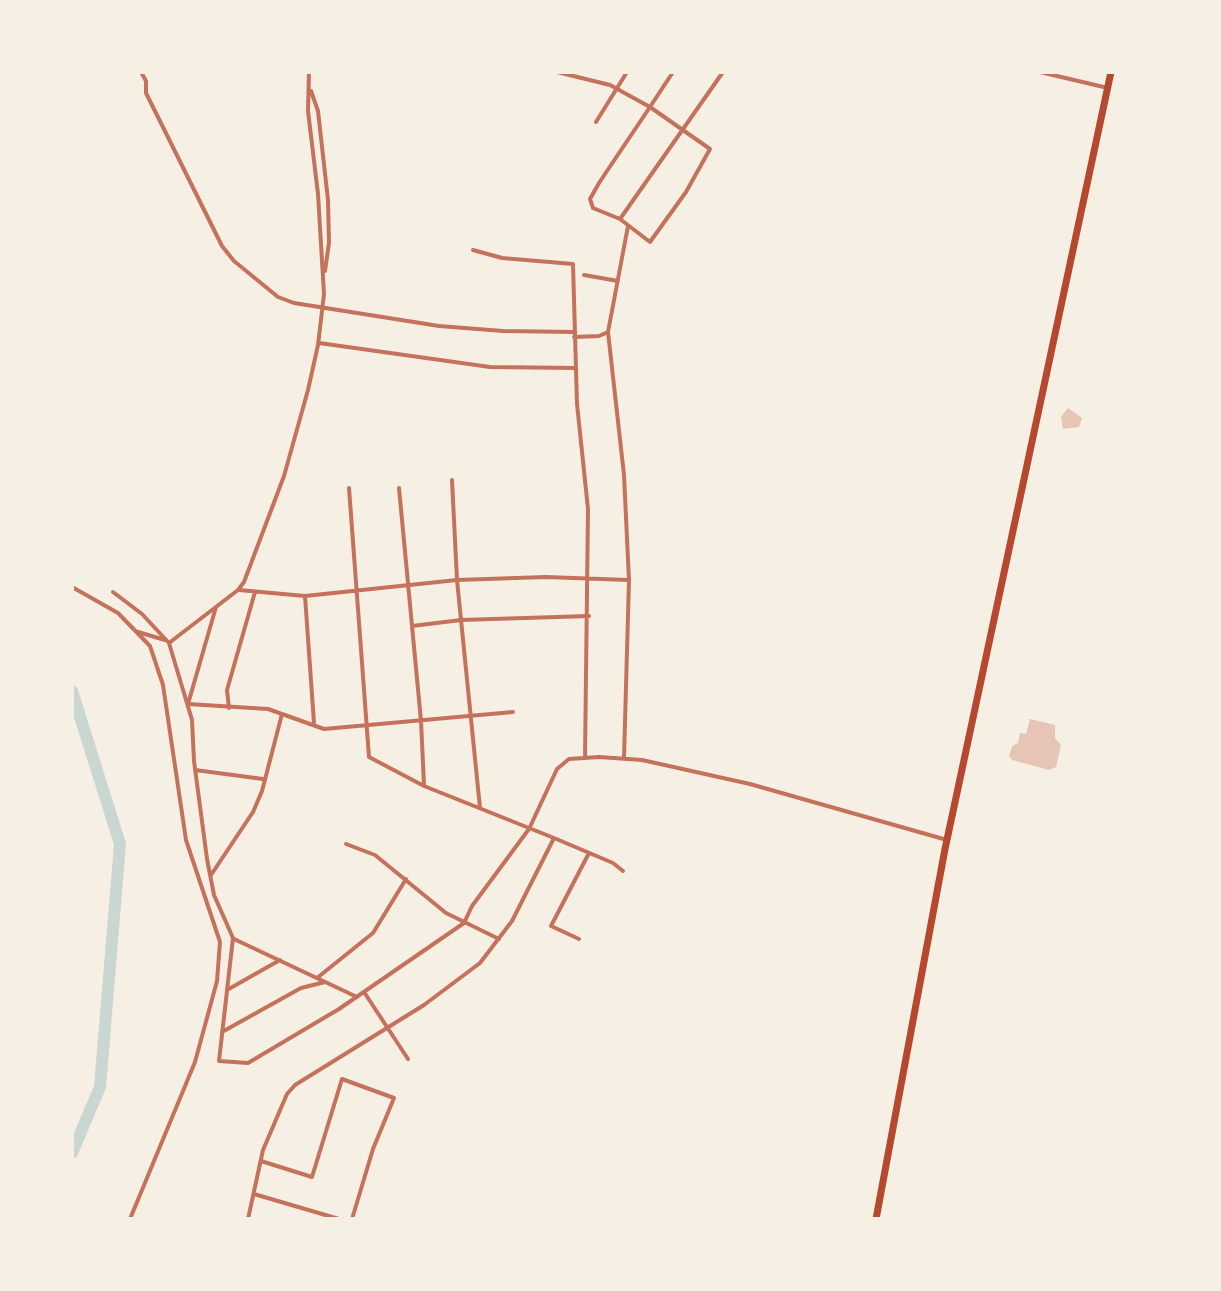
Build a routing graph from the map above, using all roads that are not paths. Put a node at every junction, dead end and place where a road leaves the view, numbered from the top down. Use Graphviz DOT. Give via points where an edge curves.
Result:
graph roads {
  1 [pos="141,72"];
  2 [pos="309,72"];
  3 [pos="557,72"];
  4 [pos="627,72"];
  5 [pos="673,72"];
  6 [pos="1040,72"];
  7 [pos="1111,72"];
  8 [pos="722,73"];
  9 [pos="310,88"];
  10 [pos="1108,88"];
  11 [pos="616,89"];
  12 [pos="650,107"];
  13 [pos="596,122"];
  14 [pos="682,130"];
  15 [pos="620,219"];
  16 [pos="628,226"];
  17 [pos="473,250"];
  18 [pos="584,274"];
  19 [pos="324,280"];
  20 [pos="618,281"];
  21 [pos="324,308"];
  22 [pos="608,332"];
  23 [pos="574,334"];
  24 [pos="319,343"];
  25 [pos="575,368"];
  26 [pos="452,480"];
  27 [pos="349,488"];
  28 [pos="399,488"];
  29 [pos="589,579"];
  30 [pos="457,580"];
  31 [pos="630,580"];
  32 [pos="72,586"];
  33 [pos="408,586"];
  34 [pos="238,590"];
  35 [pos="356,591"];
  36 [pos="113,592"];
  37 [pos="255,592"];
  38 [pos="305,596"];
  39 [pos="216,606"];
  40 [pos="589,616"];
  41 [pos="461,620"];
  42 [pos="412,626"];
  43 [pos="137,632"];
  44 [pos="168,641"];
  45 [pos="188,704"];
  46 [pos="229,708"];
  47 [pos="513,712"];
  48 [pos="282,714"];
  49 [pos="472,715"];
  50 [pos="421,721"];
  51 [pos="314,723"];
  52 [pos="367,725"];
  53 [pos="585,758"];
  54 [pos="624,758"];
  55 [pos="195,770"];
  56 [pos="263,779"];
  57 [pos="424,786"];
  58 [pos="480,807"];
  59 [pos="529,829"];
  60 [pos="554,838"];
  61 [pos="948,840"];
  62 [pos="346,844"];
  63 [pos="589,853"];
  64 [pos="623,871"];
  65 [pos="211,875"];
  66 [pos="406,879"];
  67 [pos="464,923"];
  68 [pos="233,938"];
  69 [pos="499,939"];
  70 [pos="579,939"];
  71 [pos="280,960"];
  72 [pos="317,978"];
  73 [pos="326,982"];
  74 [pos="226,990"];
  75 [pos="364,992"];
  76 [pos="357,997"];
  77 [pos="387,1028"];
  78 [pos="221,1032"];
  79 [pos="408,1059"];
  80 [pos="261,1161"];
  81 [pos="254,1194"];
  82 [pos="130,1219"];
  83 [pos="248,1219"];
  84 [pos="339,1219"];
  85 [pos="352,1219"];
  86 [pos="876,1219"];
  1 -- 21 [label="street" via="146,93 228,254 278,297"];
  2 -- 9 [label="street"];
  3 -- 11 [label="street" via="602,81"];
  4 -- 11 [label="street"];
  5 -- 12 [label="street"];
  6 -- 10 [label="street"];
  7 -- 10 [label="highway"];
  8 -- 14 [label="street"];
  9 -- 19 [label="street" via="308,111"];
  9 -- 19 [label="street" via="318,111 328,200 329,243"];
  10 -- 61 [label="highway"];
  11 -- 12 [label="street"];
  11 -- 13 [label="street"];
  12 -- 14 [label="street"];
  12 -- 15 [label="street" via="590,199 593,208"];
  14 -- 15 [label="street"];
  14 -- 16 [label="street" via="710,149 686,192 650,242"];
  15 -- 16 [label="street"];
  16 -- 20 [label="street"];
  17 -- 23 [label="street" via="502,258 573,264"];
  18 -- 20 [label="street"];
  19 -- 21 [label="street"];
  20 -- 22 [label="street"];
  21 -- 23 [label="street" via="439,326"];
  21 -- 24 [label="street"];
  22 -- 23 [label="street" via="599,336"];
  22 -- 31 [label="street" via="624,476"];
  23 -- 25 [label="street"];
  24 -- 25 [label="street" via="490,367"];
  24 -- 34 [label="street" via="284,476"];
  25 -- 29 [label="street" via="588,509"];
  26 -- 30 [label="street"];
  27 -- 35 [label="street"];
  28 -- 33 [label="street"];
  29 -- 30 [label="street"];
  29 -- 31 [label="street"];
  29 -- 40 [label="street"];
  30 -- 33 [label="street"];
  30 -- 41 [label="street"];
  31 -- 54 [label="street"];
  32 -- 43 [label="street" via="118,613"];
  33 -- 35 [label="street"];
  33 -- 42 [label="street"];
  34 -- 37 [label="street"];
  34 -- 39 [label="street"];
  35 -- 38 [label="street"];
  35 -- 52 [label="street"];
  36 -- 44 [label="street"];
  37 -- 38 [label="street"];
  37 -- 46 [label="street" via="227,690"];
  38 -- 51 [label="street"];
  39 -- 44 [label="street"];
  39 -- 45 [label="street"];
  40 -- 41 [label="street"];
  40 -- 53 [label="street"];
  41 -- 42 [label="street"];
  41 -- 49 [label="street"];
  42 -- 50 [label="street"];
  43 -- 44 [label="street"];
  43 -- 82 [label="street" via="150,646 163,685 186,840 220,942 217,981 195,1062"];
  44 -- 45 [label="street"];
  45 -- 46 [label="street"];
  45 -- 55 [label="street"];
  46 -- 48 [label="street"];
  47 -- 49 [label="street"];
  48 -- 51 [label="street"];
  48 -- 56 [label="street"];
  49 -- 50 [label="street"];
  49 -- 58 [label="street"];
  50 -- 52 [label="street"];
  50 -- 57 [label="street"];
  51 -- 52 [label="street" via="324,729"];
  52 -- 57 [label="street" via="369,757"];
  53 -- 54 [label="street"];
  53 -- 59 [label="street" via="569,759 557,769"];
  54 -- 61 [label="street" via="750,784"];
  55 -- 56 [label="street"];
  55 -- 65 [label="street"];
  56 -- 65 [label="street" via="253,812"];
  57 -- 58 [label="street"];
  58 -- 59 [label="street"];
  59 -- 60 [label="street"];
  59 -- 67 [label="street" via="472,906"];
  60 -- 63 [label="street"];
  60 -- 69 [label="street"];
  61 -- 86 [label="highway"];
  62 -- 66 [label="street" via="375,855"];
  63 -- 64 [label="street"];
  63 -- 70 [label="street" via="551,926"];
  65 -- 68 [label="street" via="214,895"];
  66 -- 67 [label="street"];
  66 -- 72 [label="street" via="373,933"];
  67 -- 69 [label="street"];
  67 -- 75 [label="street"];
  68 -- 71 [label="street"];
  68 -- 74 [label="street"];
  69 -- 77 [label="street" via="462,978"];
  71 -- 72 [label="street"];
  71 -- 74 [label="street"];
  72 -- 73 [label="street"];
  73 -- 76 [label="street"];
  73 -- 78 [label="street" via="300,988"];
  74 -- 78 [label="street"];
  75 -- 76 [label="street"];
  75 -- 77 [label="street"];
  76 -- 78 [label="street" via="248,1063 219,1061"];
  77 -- 79 [label="street"];
  77 -- 80 [label="street" via="286,1094"];
  80 -- 81 [label="street"];
  80 -- 85 [label="street" via="312,1177 342,1079 394,1098 373,1149"];
  81 -- 83 [label="street"];
  81 -- 84 [label="street"];
}
